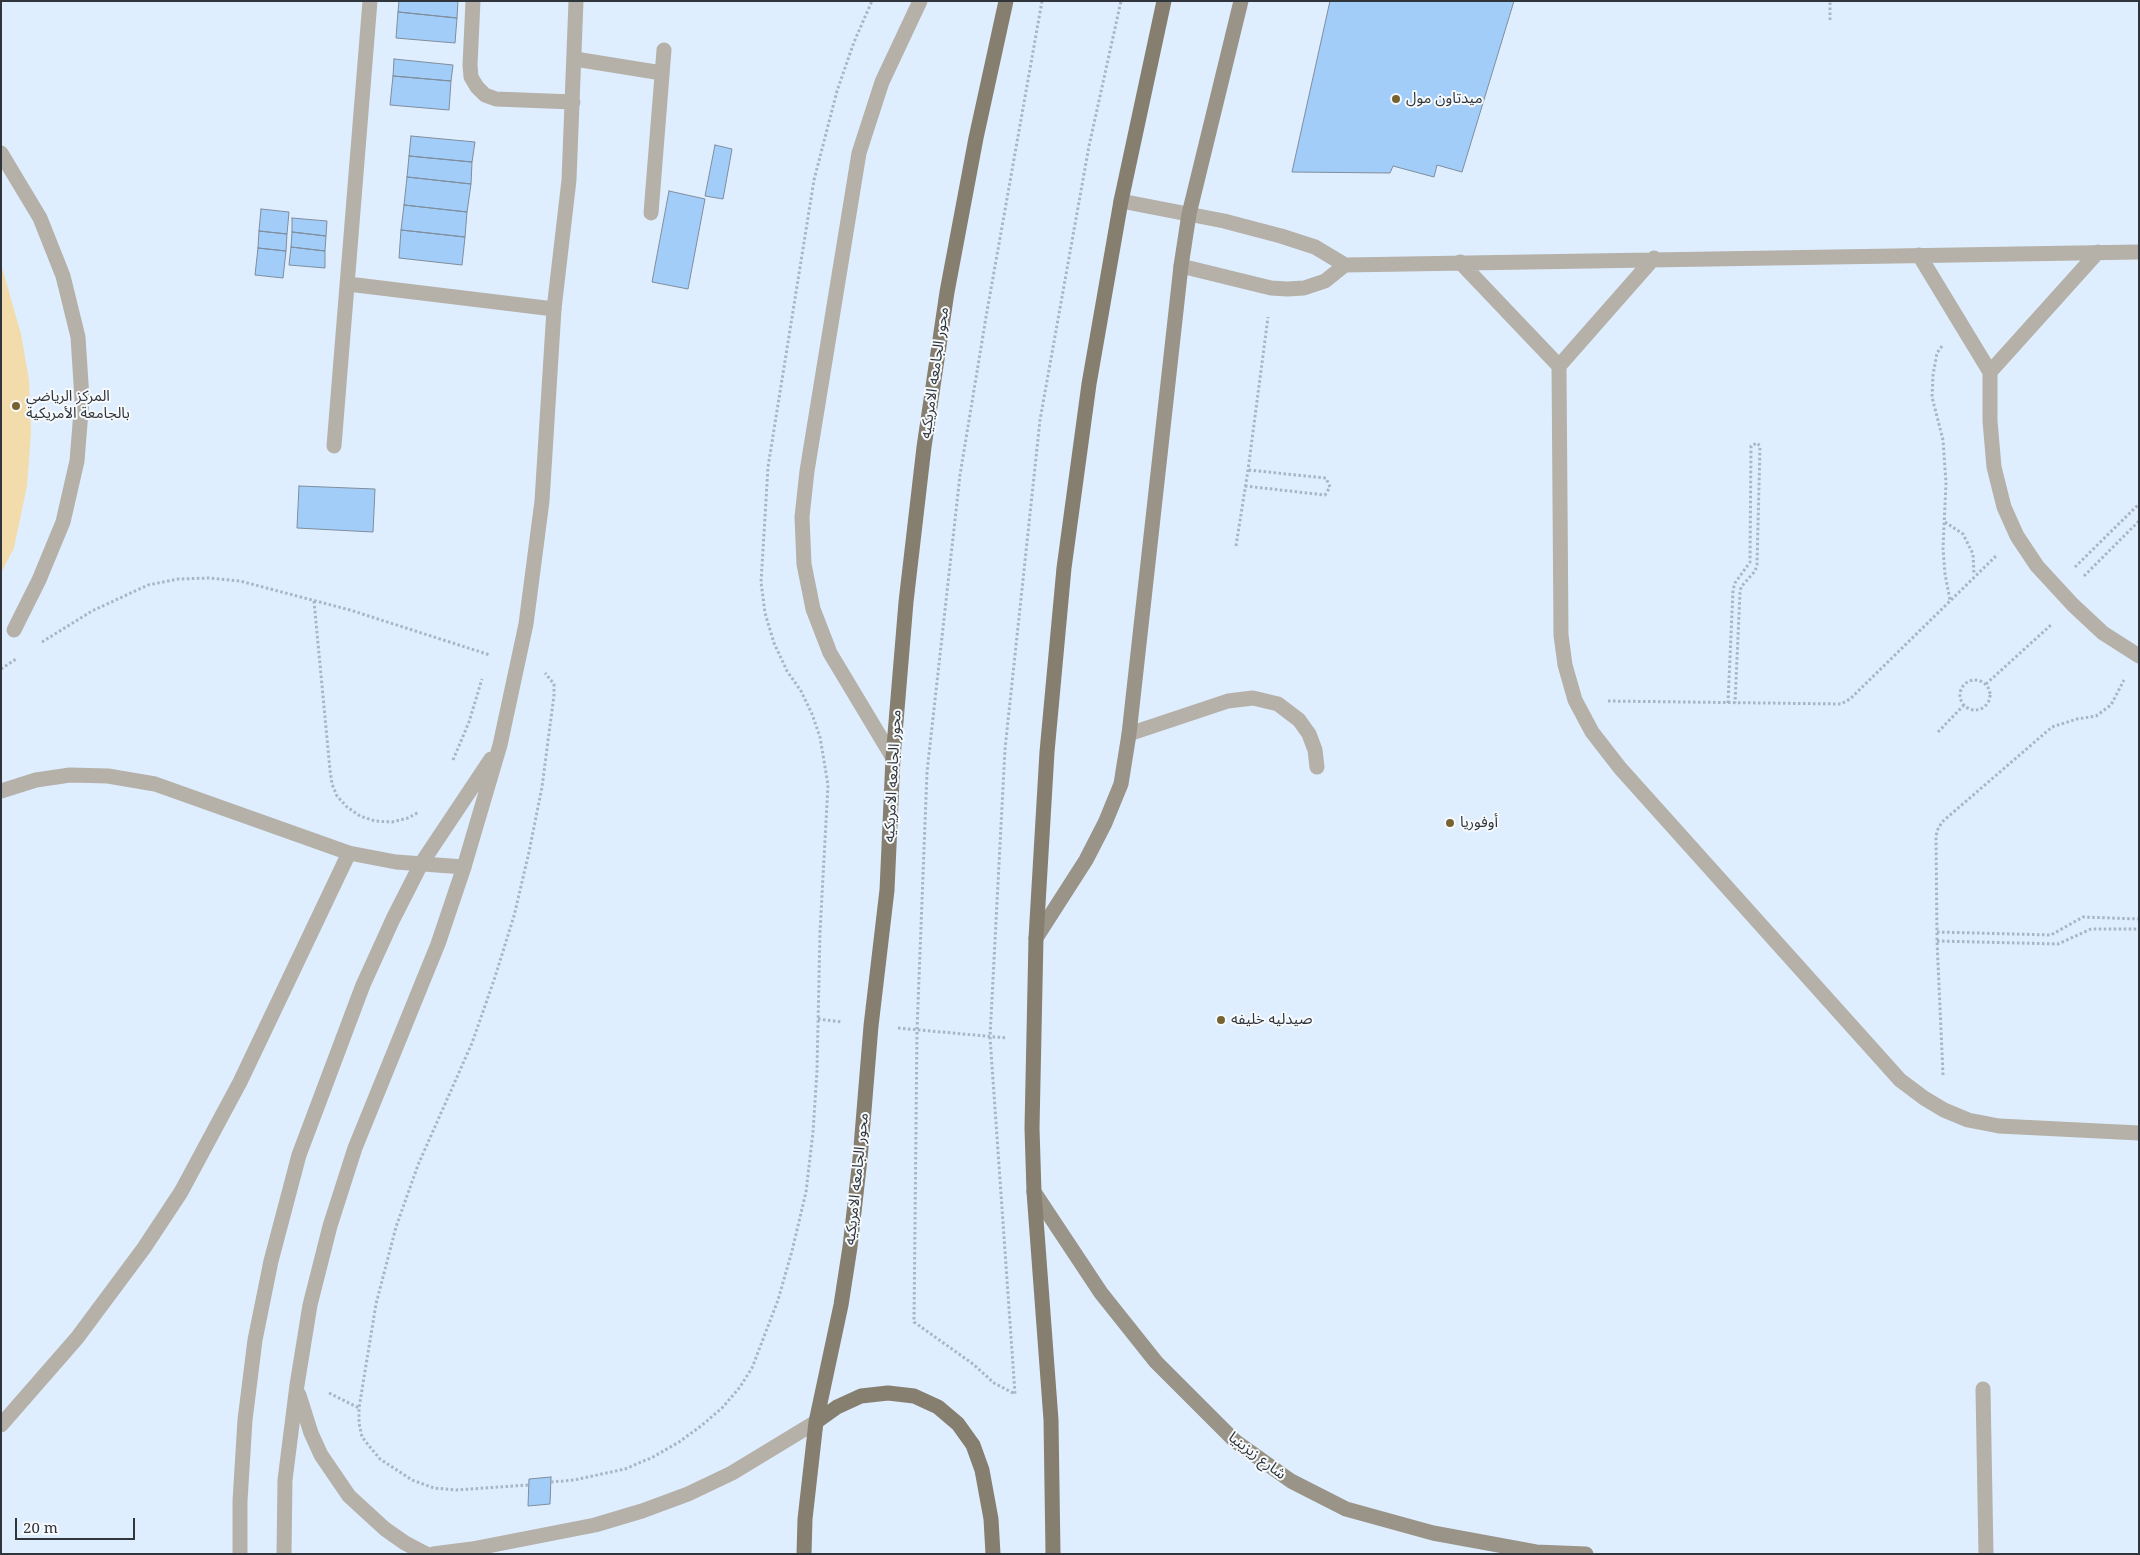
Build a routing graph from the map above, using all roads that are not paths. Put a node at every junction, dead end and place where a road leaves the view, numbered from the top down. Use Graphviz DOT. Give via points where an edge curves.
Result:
graph roads {
  1 [pos="370,1"];
  2 [pos="473,1"];
  3 [pos="576,1"];
  4 [pos="920,1"];
  5 [pos="1006,1"];
  6 [pos="1164,1"];
  7 [pos="1241,1"];
  8 [pos="664,50"];
  9 [pos="575,59"];
  10 [pos="662,73"];
  11 [pos="573,102"];
  12 [pos="1,154"];
  13 [pos="1121,201"];
  14 [pos="652,213"];
  15 [pos="1189,214"];
  16 [pos="2098,252"];
  17 [pos="2139,252"];
  18 [pos="1919,255"];
  19 [pos="1654,258"];
  20 [pos="1460,262"];
  21 [pos="1345,265"];
  22 [pos="1181,266"];
  23 [pos="348,284"];
  24 [pos="554,309"];
  25 [pos="1559,366"];
  26 [pos="1990,372"];
  27 [pos="334,446"];
  28 [pos="14,630"];
  29 [pos="2139,656"];
  30 [pos="1129,734"];
  31 [pos="500,745"];
  32 [pos="893,758"];
  33 [pos="1317,767"];
  34 [pos="1,791"];
  35 [pos="349,853"];
  36 [pos="421,864"];
  37 [pos="464,866"];
  38 [pos="1036,938"];
  39 [pos="2139,1132"];
  40 [pos="1034,1192"];
  41 [pos="297,1385"];
  42 [pos="1983,1389"];
  43 [pos="816,1422"];
  44 [pos="1,1425"];
  45 [pos="473,1551"];
  46 [pos="1536,1553"];
  47 [pos="240,1554"];
  48 [pos="284,1554"];
  49 [pos="426,1554"];
  50 [pos="433,1554"];
  51 [pos="804,1554"];
  52 [pos="993,1554"];
  53 [pos="1053,1554"];
  54 [pos="1586,1554"];
  55 [pos="1986,1554"];
  1 -- 23 [label="street"];
  2 -- 11 [label="street" via="470,65 471,77 477,87 496,99"];
  3 -- 9 [label="street"];
  4 -- 32 [label="street" via="882,82 859,152 802,517 804,564 813,609 830,653"];
  5 -- 32 [label="main road, محور الجامعه الامريكيه" via="945,302 906,602"];
  6 -- 13 [label="main road"];
  7 -- 15 [label="street"];
  8 -- 10 [label="street"];
  9 -- 10 [label="street"];
  9 -- 11 [label="street"];
  10 -- 14 [label="street"];
  11 -- 24 [label="street" via="569,180"];
  12 -- 28 [label="street" via="40,218 63,276 78,337 82,399 77,461 63,522"];
  13 -- 15 [label="street"];
  13 -- 38 [label="main road" via="1089,384 1064,568 1047,752"];
  15 -- 21 [label="street" via="1315,247"];
  15 -- 22 [label="street"];
  16 -- 17 [label="street"];
  16 -- 18 [label="street"];
  16 -- 26 [label="street"];
  18 -- 19 [label="street"];
  18 -- 26 [label="street"];
  19 -- 20 [label="street"];
  19 -- 25 [label="street"];
  20 -- 21 [label="street"];
  20 -- 25 [label="street"];
  21 -- 22 [label="street" via="1325,281 1304,288 1271,288"];
  22 -- 30 [label="street"];
  23 -- 24 [label="street"];
  23 -- 27 [label="street"];
  24 -- 31 [label="street" via="535,563 526,624"];
  25 -- 39 [label="street" via="1561,635 1575,700 1592,732 1620,768 1893,1072 1924,1098 1968,1120 1999,1126"];
  26 -- 29 [label="street" via="1994,468 2004,507 2017,536 2064,596 2104,633"];
  30 -- 33 [label="street" via="1228,701 1253,698 1278,704 1298,720 1312,742"];
  30 -- 38 [label="street" via="1121,784 1105,823 1086,860"];
  31 -- 36 [label="street"];
  31 -- 37 [label="street"];
  32 -- 43 [label="main road, محور الجامعه الامريكيه" via="887,890 850,1248"];
  34 -- 35 [label="street" via="36,780 70,775 108,776 155,784"];
  35 -- 36 [label="street"];
  35 -- 44 [label="street" via="240,1082 181,1192 77,1338"];
  36 -- 37 [label="street"];
  36 -- 47 [label="street" via="363,985 299,1155 273,1251 255,1340 245,1420"];
  37 -- 41 [label="street" via="438,944 355,1148 332,1217 310,1306"];
  38 -- 40 [label="main road" via="1032,1128"];
  40 -- 46 [label="street, شارع زيزينيا" via="1101,1293 1156,1362 1234,1441 1291,1481 1346,1510 1433,1533"];
  40 -- 53 [label="main road" via="1051,1420"];
  41 -- 48 [label="street" via="286,1480"];
  41 -- 49 [label="street" via="302,1410 321,1455 348,1496 385,1530"];
  42 -- 55 [label="street"];
  43 -- 45 [label="street" via="732,1473 688,1494 594,1524"];
  43 -- 51 [label="main road, محور الجامعه الامريكيه"];
  43 -- 52 [label="main road" via="861,1396 888,1393 914,1396 938,1407 958,1424 973,1445 982,1470 991,1519"];
  45 -- 50 [label="street"];
  46 -- 54 [label="street, شارع زيزينيا"];
}
